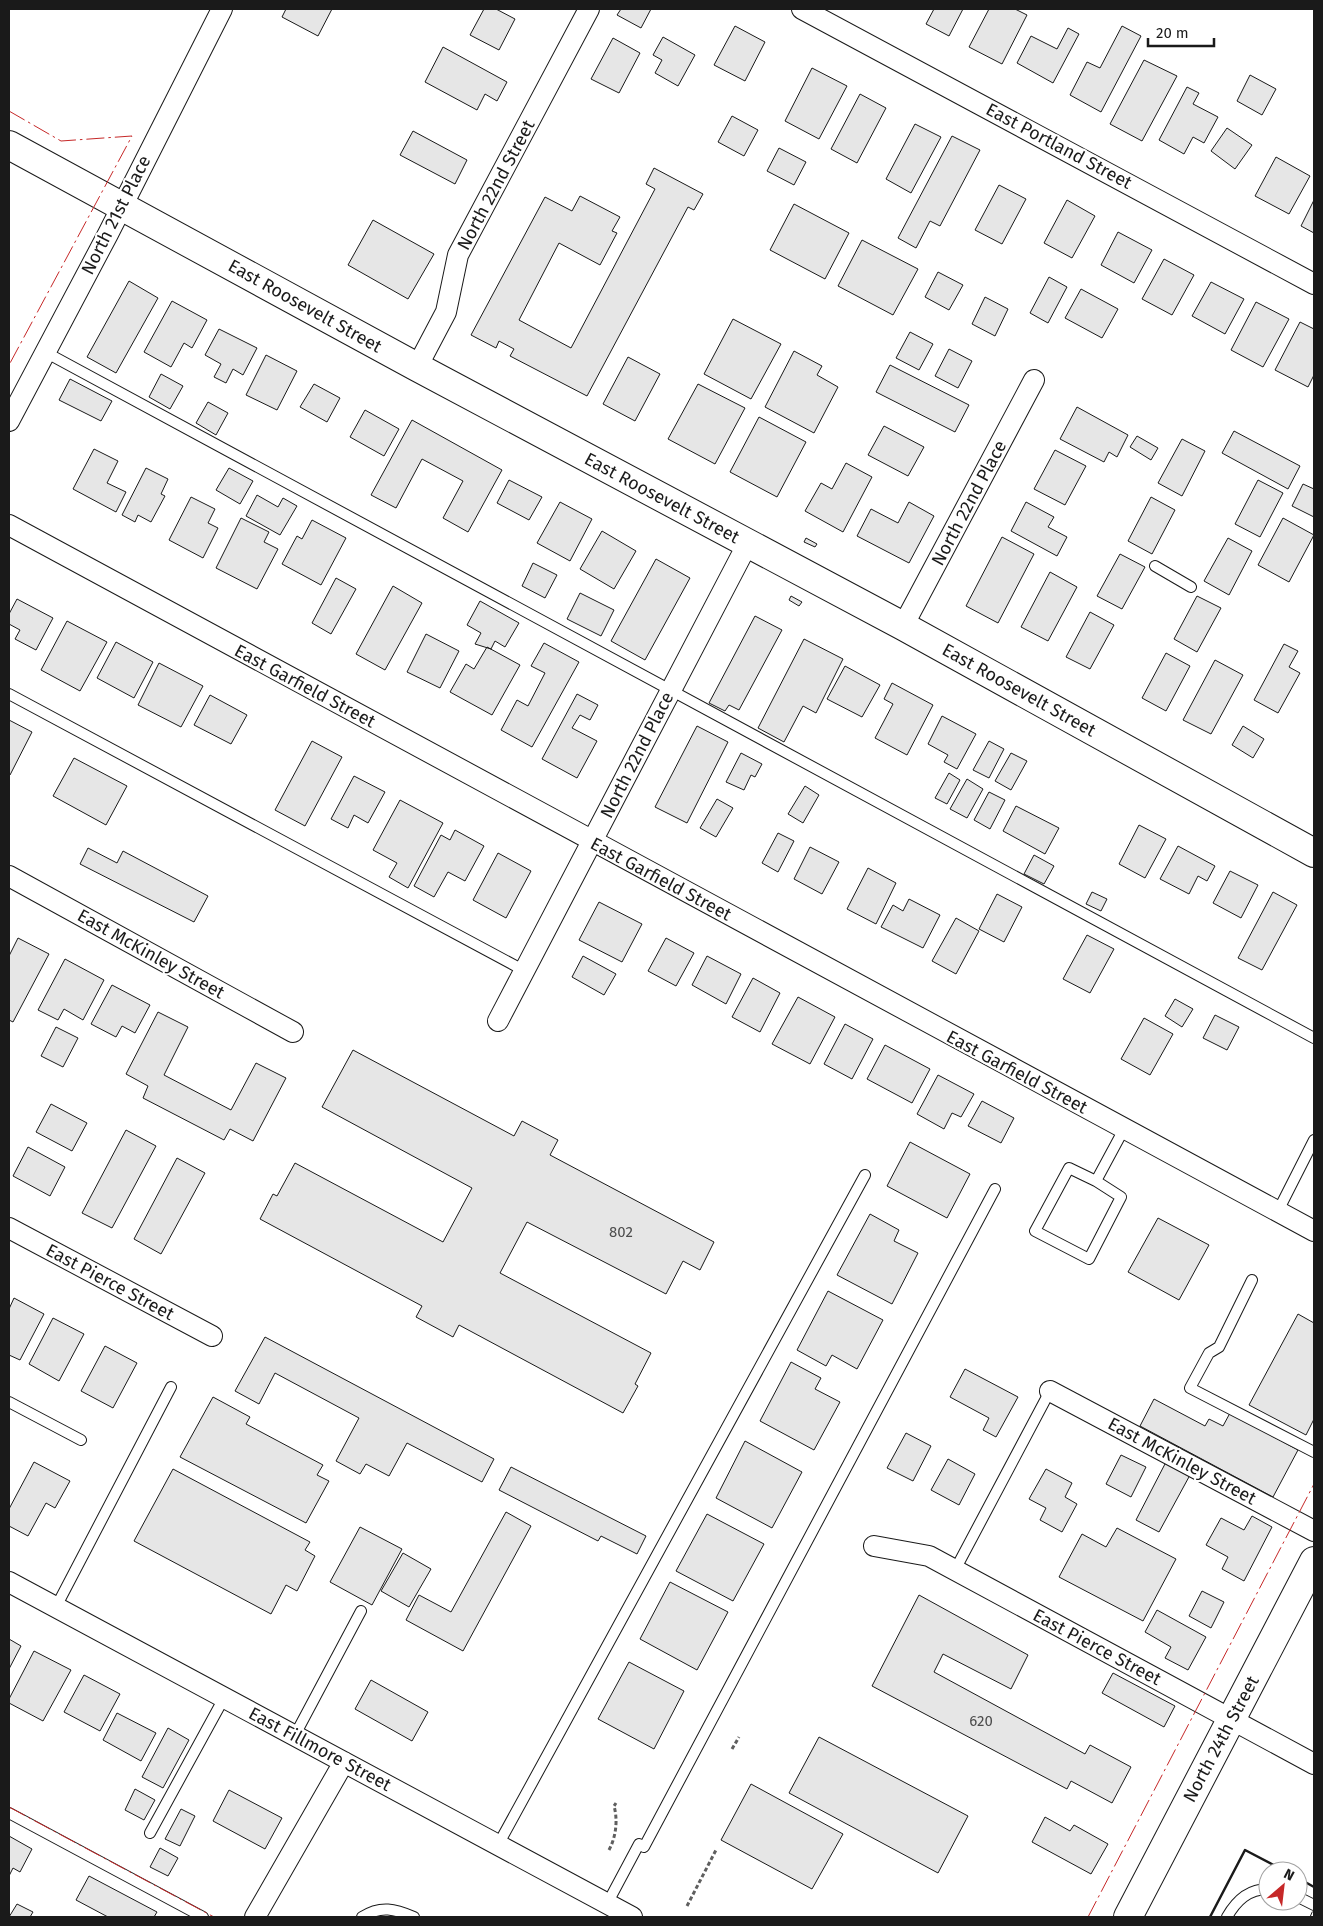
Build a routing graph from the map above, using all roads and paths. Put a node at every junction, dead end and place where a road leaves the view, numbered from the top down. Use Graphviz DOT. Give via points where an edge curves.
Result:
graph roads {
  1 [pos="222,9"];
  2 [pos="589,9"];
  3 [pos="802,9"];
  4 [pos="9,145"];
  5 [pos="121,206"];
  6 [pos="1314,284"];
  7 [pos="44,352"];
  8 [pos="417,367"];
  9 [pos="1034,380"];
  10 [pos="9,421"];
  11 [pos="9,525"];
  12 [pos="748,543"];
  13 [pos="1155,566"];
  14 [pos="1191,587"];
  15 [pos="903,626"];
  16 [pos="671,690"];
  17 [pos="9,694"];
  18 [pos="593,842"];
  19 [pos="1314,853"];
  20 [pos="9,876"];
  21 [pos="525,971"];
  22 [pos="498,1021"];
  23 [pos="292,1032"];
  24 [pos="1314,1038"];
  25 [pos="1124,1129"];
  26 [pos="1314,1140"];
  27 [pos="866,1175"];
  28 [pos="1096,1181"];
  29 [pos="995,1189"];
  30 [pos="1278,1211"];
  31 [pos="9,1228"];
  32 [pos="1314,1231"];
  33 [pos="1252,1280"];
  34 [pos="212,1336"];
  35 [pos="171,1387"];
  36 [pos="1050,1391"];
  37 [pos="9,1402"];
  38 [pos="81,1440"];
  39 [pos="1314,1452"];
  40 [pos="1314,1531"];
  41 [pos="874,1546"];
  42 [pos="1314,1561"];
  43 [pos="954,1570"];
  44 [pos="9,1582"];
  45 [pos="56,1607"];
  46 [pos="361,1611"];
  47 [pos="224,1698"];
  48 [pos="1231,1720"];
  49 [pos="294,1735"];
  50 [pos="739,1737"];
  51 [pos="732,1749"];
  52 [pos="344,1762"];
  53 [pos="1314,1764"];
  54 [pos="616,1803"];
  55 [pos="9,1813"];
  56 [pos="150,1833"];
  57 [pos="498,1845"];
  58 [pos="610,1850"];
  59 [pos="716,1850"];
  60 [pos="1258,1892"];
  61 [pos="607,1904"];
  62 [pos="687,1906"];
  63 [pos="203,1917"];
  64 [pos="255,1917"];
  65 [pos="362,1917"];
  66 [pos="414,1917"];
  67 [pos="632,1917"];
  68 [pos="1128,1917"];
  69 [pos="1227,1917"];
  1 -- 5 [label="street, North 21st Place"];
  2 -- 8 [label="street, North 22nd Street" via="458,255 446,312"];
  3 -- 6 [label="street, East Portland Street"];
  4 -- 5 [label="street, East Roosevelt Street"];
  5 -- 7 [label="street, North 21st Place"];
  5 -- 8 [label="street, East Roosevelt Street"];
  7 -- 10 [label="street, North 21st Place"];
  7 -- 16 [label="lane"];
  8 -- 12 [label="street, East Roosevelt Street"];
  9 -- 15 [label="street, North 22nd Place"];
  11 -- 18 [label="street, East Garfield Street"];
  12 -- 15 [label="street, East Roosevelt Street"];
  12 -- 16 [label="street, North 22nd Place"];
  13 -- 14 [label="lane"];
  15 -- 19 [label="street, East Roosevelt Street"];
  16 -- 18 [label="street, North 22nd Place"];
  16 -- 24 [label="lane"];
  17 -- 21 [label="lane"];
  18 -- 21 [label="street, North 22nd Place"];
  18 -- 25 [label="street, East Garfield Street"];
  20 -- 23 [label="street, East McKinley Street"];
  21 -- 22 [label="street, North 22nd Place"];
  25 -- 28 [label="lane"];
  25 -- 30 [label="street, East Garfield Street"];
  26 -- 30 [label="lane"];
  27 -- 57 [label="lane"];
  28 -- 28 [label="lane" via="1069,1168 1035,1230 1090,1259 1121,1197"];
  29 -- 61 [label="lane"];
  30 -- 32 [label="street, East Garfield Street"];
  31 -- 34 [label="street, East Pierce Street"];
  33 -- 39 [label="lane" via="1220,1348 1209,1353 1190,1388"];
  35 -- 45 [label="lane"];
  36 -- 40 [label="street, East McKinley Street"];
  36 -- 43 [label="lane"];
  37 -- 38 [label="lane"];
  41 -- 43 [label="street, East Pierce Street" via="929,1556"];
  42 -- 48 [label="street, North 24th Street"];
  43 -- 48 [label="street, East Pierce Street"];
  44 -- 45 [label="street, East Fillmore Street"];
  45 -- 47 [label="street, East Fillmore Street"];
  46 -- 49 [label="lane"];
  47 -- 49 [label="street, East Fillmore Street"];
  47 -- 56 [label="lane"];
  48 -- 53 [label="street, East Pierce Street"];
  48 -- 68 [label="street, North 24th Street"];
  49 -- 52 [label="street, East Fillmore Street"];
  50 -- 51 [label="path"];
  52 -- 57 [label="street, East Fillmore Street"];
  52 -- 64 [label="street"];
  54 -- 58 [label="path" via="617,1816"];
  55 -- 63 [label="lane"];
  57 -- 61 [label="street, East Fillmore Street"];
  59 -- 62 [label="path"];
  60 -- 69 [label="lane" via="1235,1902"];
  61 -- 67 [label="street, East Fillmore Street"];
  65 -- 66 [label="lane" via="384,1908"];
}
